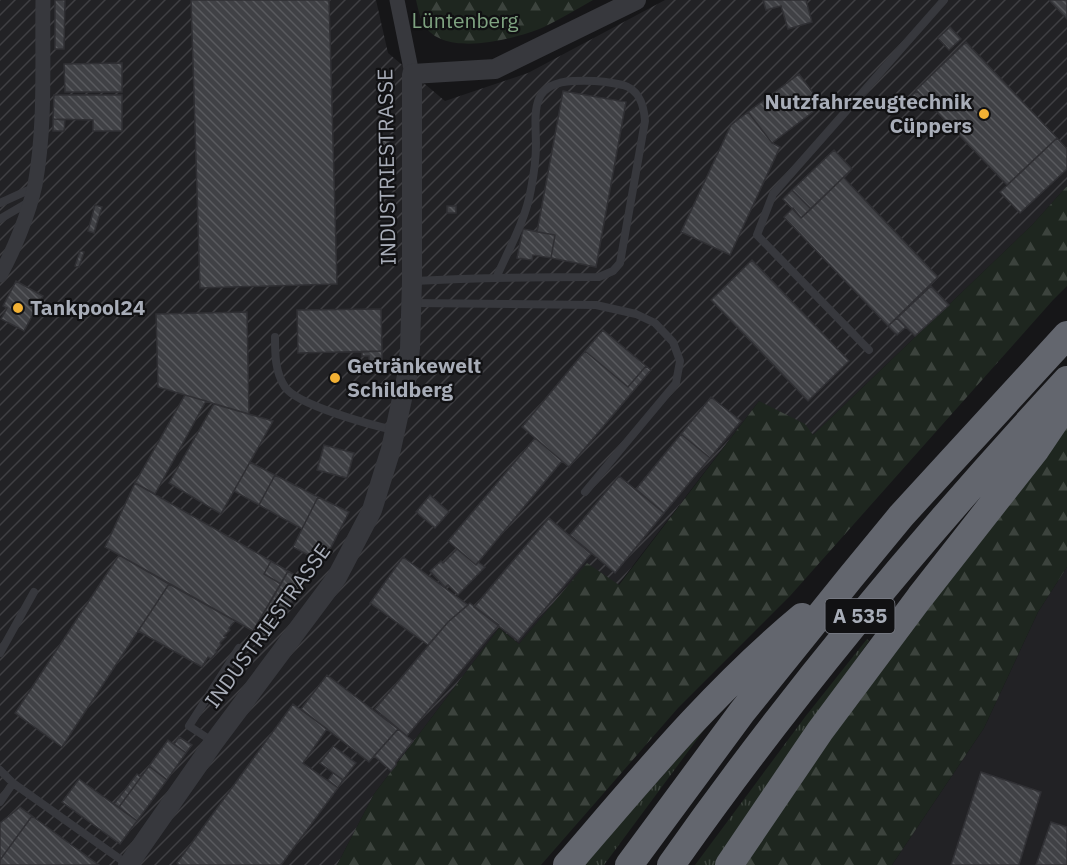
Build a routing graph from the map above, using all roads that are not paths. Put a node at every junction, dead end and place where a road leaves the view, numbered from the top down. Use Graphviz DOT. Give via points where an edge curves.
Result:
graph roads {
  1 [pos="43,0"];
  2 [pos="397,0"];
  3 [pos="636,0"];
  4 [pos="945,0"];
  5 [pos="412,74"];
  6 [pos="32,195"];
  7 [pos="0,203"];
  8 [pos="0,219"];
  9 [pos="0,275"];
  10 [pos="496,278"];
  11 [pos="412,281"];
  12 [pos="412,303"];
  13 [pos="1067,335"];
  14 [pos="275,337"];
  15 [pos="869,350"];
  16 [pos="1067,380"];
  17 [pos="1067,403"];
  18 [pos="395,430"];
  19 [pos="585,492"];
  20 [pos="850,578"];
  21 [pos="34,592"];
  22 [pos="239,648"];
  23 [pos="0,653"];
  24 [pos="214,742"];
  25 [pos="0,770"];
  26 [pos="13,783"];
  27 [pos="0,802"];
  28 [pos="128,865"];
  29 [pos="567,865"];
  30 [pos="629,865"];
  31 [pos="670,865"];
  32 [pos="729,865"];
  1 -- 6 [label="street" via="41,141"];
  2 -- 5 [label="street, INDUSTRIESTRASSE"];
  3 -- 5 [label="street" via="495,69"];
  4 -- 15 [label="lane" via="772,194 757,235"];
  5 -- 11 [label="street, INDUSTRIESTRASSE"];
  6 -- 7 [label="lane"];
  6 -- 8 [label="lane"];
  6 -- 9 [label="street"];
  10 -- 10 [label="lane" via="599,277 620,263 645,121 644,107 626,86 594,80 557,82 542,92 536,101 531,192"];
  10 -- 11 [label="lane"];
  11 -- 12 [label="street, INDUSTRIESTRASSE"];
  12 -- 18 [label="street, INDUSTRIESTRASSE" via="407,376"];
  12 -- 19 [label="lane" via="596,304 655,323 673,342 680,362 676,383"];
  13 -- 20 [label="highway, A 535" via="901,516"];
  14 -- 18 [label="lane" via="275,364 285,388 302,400"];
  16 -- 31 [label="highway, A 535" via="910,555 834,647"];
  17 -- 32 [label="highway" via="820,731"];
  18 -- 24 [label="street, INDUSTRIESTRASSE" via="372,510 337,577"];
  20 -- 29 [label="highway" via="761,651 694,717"];
  20 -- 30 [label="highway, A 535" via="742,712"];
  21 -- 23 [label="lane"];
  22 -- 24 [label="lane" via="189,726"];
  24 -- 28 [label="street, INDUSTRIESTRASSE"];
  25 -- 26 [label="lane"];
  26 -- 27 [label="lane"];
  26 -- 28 [label="lane"];
}
